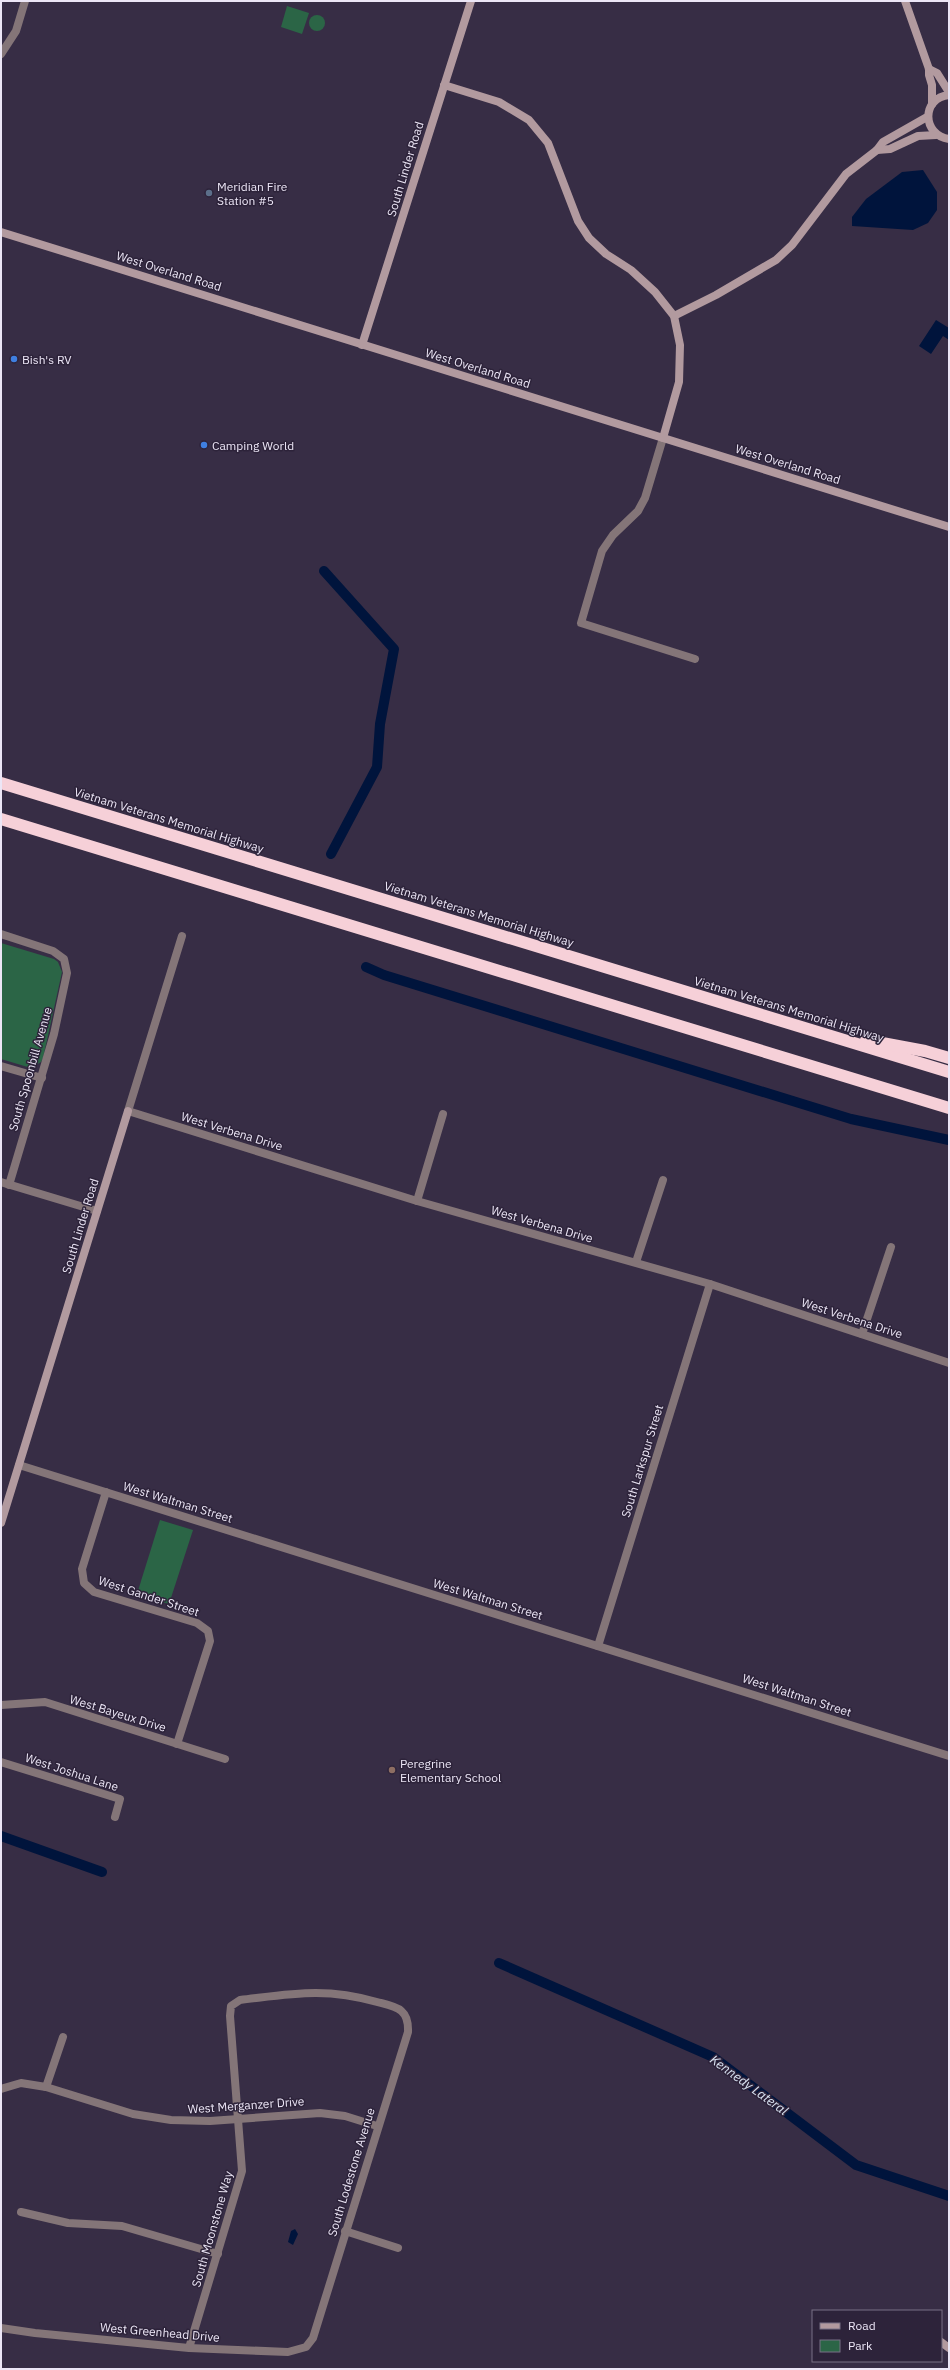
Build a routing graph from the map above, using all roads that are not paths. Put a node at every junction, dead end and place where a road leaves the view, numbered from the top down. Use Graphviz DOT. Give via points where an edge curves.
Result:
graph roads {
  1 [pos="25,1"];
  2 [pos="470,1"];
  3 [pos="905,1"];
  4 [pos="1,54"];
  5 [pos="929,69"];
  6 [pos="444,85"];
  7 [pos="949,92"];
  8 [pos="949,95"];
  9 [pos="932,104"];
  10 [pos="927,117"];
  11 [pos="936,135"];
  12 [pos="949,139"];
  13 [pos="877,150"];
  14 [pos="1,232"];
  15 [pos="674,316"];
  16 [pos="362,345"];
  17 [pos="663,438"];
  18 [pos="949,527"];
  19 [pos="695,659"];
  20 [pos="1,783"];
  21 [pos="1,818"];
  22 [pos="1,934"];
  23 [pos="182,936"];
  24 [pos="811,1030"];
  25 [pos="949,1058"];
  26 [pos="1,1066"];
  27 [pos="949,1072"];
  28 [pos="42,1078"];
  29 [pos="949,1108"];
  30 [pos="128,1111"];
  31 [pos="443,1114"];
  32 [pos="663,1180"];
  33 [pos="5,1184"];
  34 [pos="417,1201"];
  35 [pos="97,1211"];
  36 [pos="890,1247"];
  37 [pos="636,1262"];
  38 [pos="710,1284"];
  39 [pos="862,1334"];
  40 [pos="949,1363"];
  41 [pos="19,1465"];
  42 [pos="106,1492"];
  43 [pos="1,1523"];
  44 [pos="598,1646"];
  45 [pos="1,1705"];
  46 [pos="177,1744"];
  47 [pos="949,1756"];
  48 [pos="225,1759"];
  49 [pos="1,1762"];
  50 [pos="115,1817"];
  51 [pos="240,2000"];
  52 [pos="63,2037"];
  53 [pos="46,2088"];
  54 [pos="1,2089"];
  55 [pos="239,2119"];
  56 [pos="377,2126"];
  57 [pos="21,2212"];
  58 [pos="345,2231"];
  59 [pos="398,2248"];
  60 [pos="218,2254"];
  61 [pos="1,2328"];
  62 [pos="313,2338"];
  63 [pos="189,2348"];
  1 -- 4 [label="street" via="16,31"];
  2 -- 6 [label="street, South Linder Road"];
  3 -- 5 [label="street"];
  5 -- 7 [label="street" via="936,73"];
  5 -- 9 [label="street"];
  6 -- 15 [label="street" via="499,102 529,120 548,143 578,221 589,238 655,292"];
  6 -- 16 [label="street, South Linder Road"];
  8 -- 9 [label="street" via="937,99"];
  9 -- 10 [label="street"];
  10 -- 11 [label="street"];
  10 -- 13 [label="street" via="883,142"];
  11 -- 12 [label="street"];
  11 -- 13 [label="street" via="918,136 890,148"];
  13 -- 15 [label="street" via="846,174 792,245 776,260"];
  14 -- 16 [label="street, West Overland Road"];
  15 -- 17 [label="street" via="680,345 679,382"];
  16 -- 17 [label="street, West Overland Road"];
  17 -- 18 [label="street, West Overland Road"];
  17 -- 19 [label="street" via="645,498 638,511 613,535 602,551 581,623"];
  20 -- 24 [label="highway, Vietnam Veterans Memorial Highway"];
  21 -- 29 [label="highway"];
  22 -- 28 [label="street, South Spoonbill Avenue" via="53,950 64,959 67,973"];
  23 -- 30 [label="street, South Linder Road"];
  24 -- 25 [label="highway" via="925,1051"];
  24 -- 27 [label="highway, Vietnam Veterans Memorial Highway"];
  26 -- 28 [label="street"];
  28 -- 33 [label="street, South Spoonbill Avenue"];
  30 -- 34 [label="street, West Verbena Drive"];
  30 -- 35 [label="street, South Linder Road"];
  31 -- 34 [label="street"];
  32 -- 37 [label="street"];
  33 -- 35 [label="street"];
  34 -- 37 [label="street, West Verbena Drive"];
  35 -- 41 [label="street, South Linder Road"];
  36 -- 39 [label="street"];
  37 -- 38 [label="street, West Verbena Drive"];
  38 -- 39 [label="street, West Verbena Drive"];
  38 -- 44 [label="street, South Larkspur Street"];
  39 -- 40 [label="street, West Verbena Drive"];
  41 -- 42 [label="street, West Waltman Street"];
  41 -- 43 [label="street, South Linder Road"];
  42 -- 44 [label="street, West Waltman Street"];
  42 -- 46 [label="street, West Gander Street" via="82,1569 84,1584 94,1592 197,1623 208,1631 210,1641"];
  44 -- 47 [label="street, West Waltman Street"];
  45 -- 46 [label="street, West Bayeux Drive" via="45,1702"];
  46 -- 48 [label="street, West Bayeux Drive"];
  49 -- 50 [label="street, West Joshua Lane" via="120,1799"];
  51 -- 55 [label="street, South Moonstone Way" via="231,2006 230,2016"];
  51 -- 56 [label="street, South Lodestone Avenue" via="308,1992 332,1992 398,2008 408,2022 408,2032"];
  52 -- 53 [label="street"];
  53 -- 54 [label="street, West Merganzer Drive" via="21,2083"];
  53 -- 55 [label="street, West Merganzer Drive" via="149,2118 189,2121"];
  55 -- 56 [label="street, West Merganzer Drive" via="320,2113 345,2116"];
  55 -- 60 [label="street, South Moonstone Way" via="242,2171"];
  56 -- 58 [label="street, South Lodestone Avenue"];
  57 -- 60 [label="street" via="68,2223 122,2226"];
  58 -- 59 [label="street"];
  58 -- 62 [label="street, South Lodestone Avenue"];
  60 -- 63 [label="street, South Moonstone Way"];
  61 -- 63 [label="street, West Greenhead Drive"];
  62 -- 63 [label="street, West Greenhead Drive" via="306,2347 288,2352"];
}
